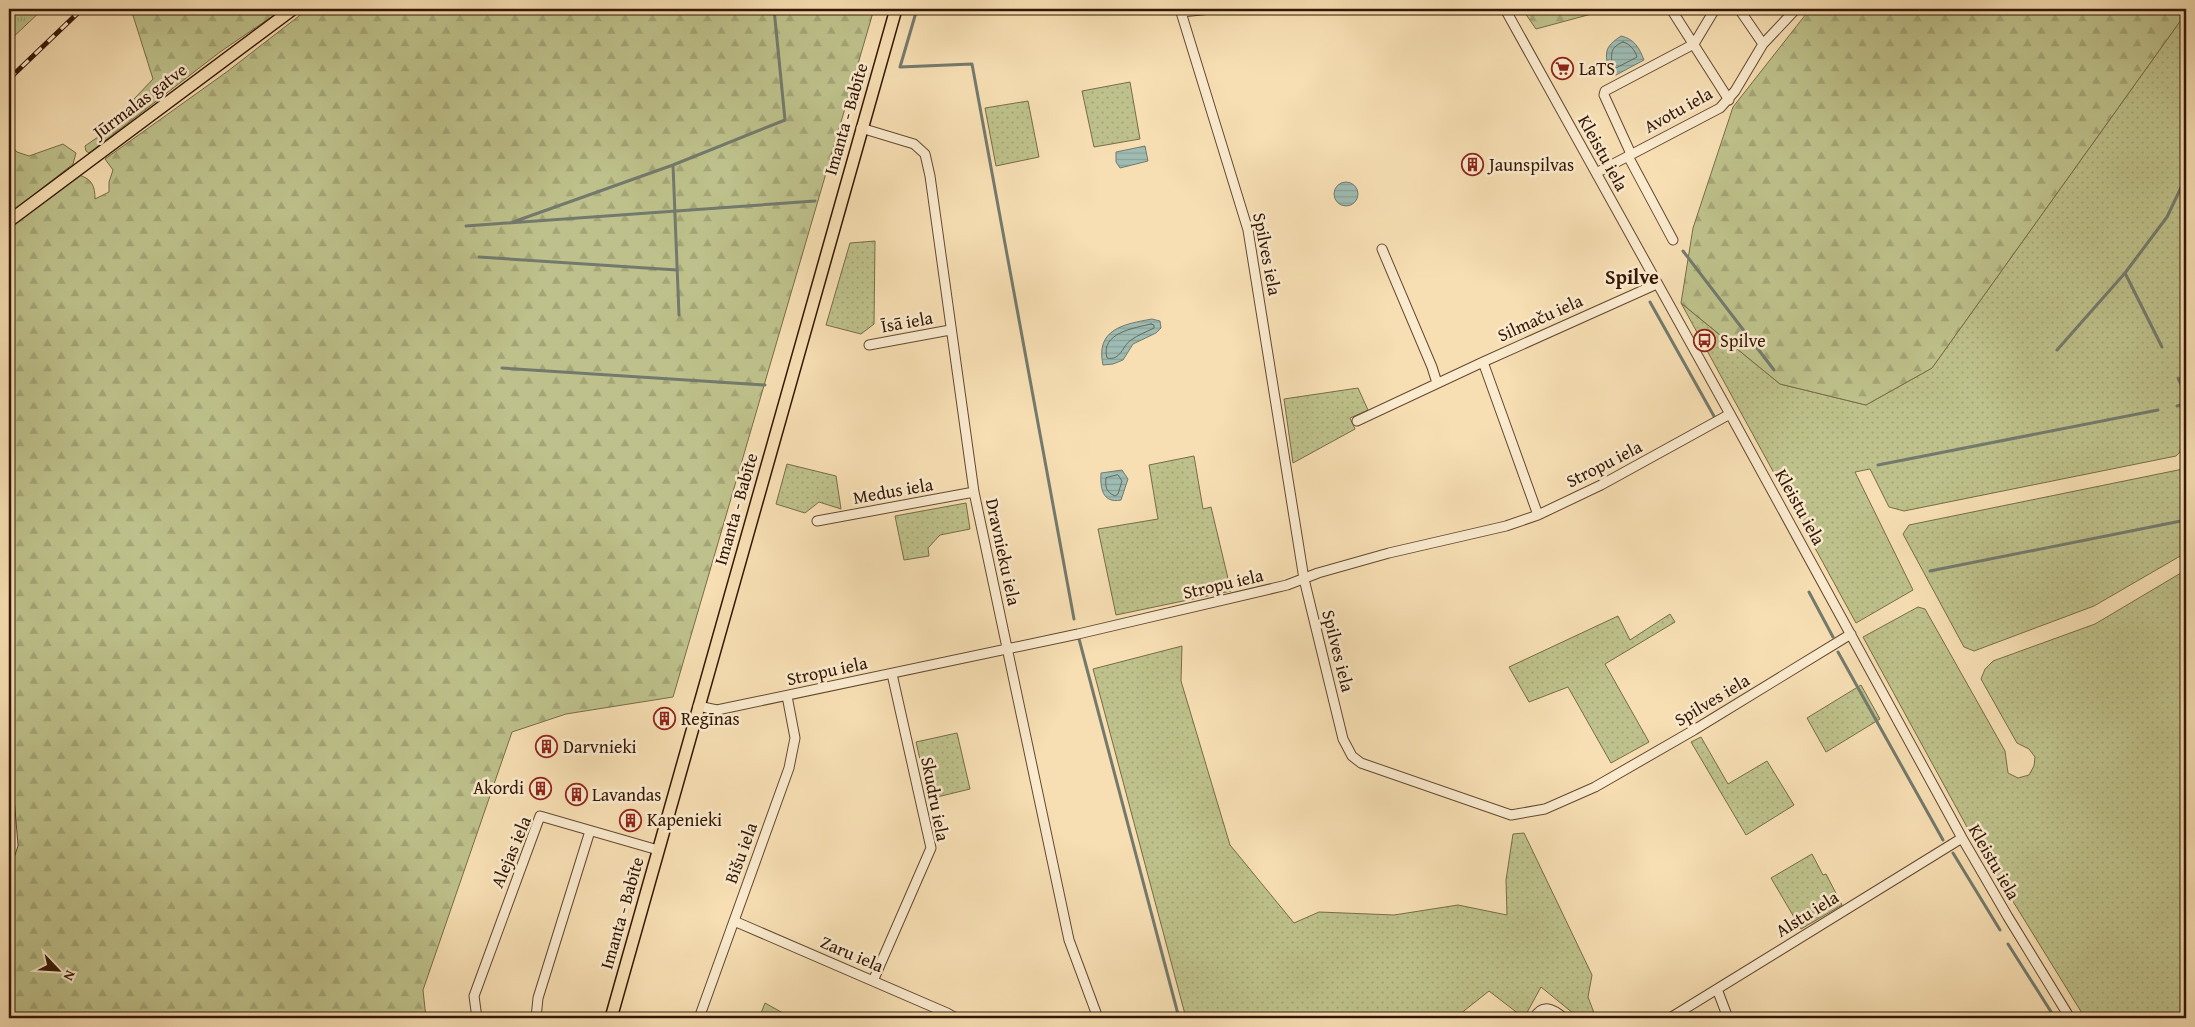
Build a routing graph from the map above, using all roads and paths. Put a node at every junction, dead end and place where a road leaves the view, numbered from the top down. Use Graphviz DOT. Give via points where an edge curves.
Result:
graph roads {
  1 [pos="293,9"];
  2 [pos="896,9"];
  3 [pos="1211,9"];
  4 [pos="1505,9"];
  5 [pos="1671,9"];
  6 [pos="1715,9"];
  7 [pos="1739,9"];
  8 [pos="1796,9"];
  9 [pos="1181,11"];
  10 [pos="1694,44"];
  11 [pos="1763,44"];
  12 [pos="1728,100"];
  13 [pos="861,128"];
  14 [pos="1629,155"];
  15 [pos="1596,173"];
  16 [pos="9,221"];
  17 [pos="1673,240"];
  18 [pos="1382,249"];
  19 [pos="1657,284"];
  20 [pos="950,330"];
  21 [pos="869,345"];
  22 [pos="1483,362"];
  23 [pos="1437,383"];
  24 [pos="1730,414"];
  25 [pos="1357,421"];
  26 [pos="974,492"];
  27 [pos="1538,515"];
  28 [pos="817,521"];
  29 [pos="1304,579"];
  30 [pos="1851,634"];
  31 [pos="1006,648"];
  32 [pos="892,674"];
  33 [pos="787,696"];
  34 [pos="698,706"];
  35 [pos="9,798"];
  36 [pos="590,831"];
  37 [pos="1962,838"];
  38 [pos="658,850"];
  39 [pos="9,857"];
  40 [pos="734,921"];
  41 [pos="873,981"];
  42 [pos="1717,989"];
  43 [pos="477,1018"];
  44 [pos="536,1018"];
  45 [pos="611,1018"];
  46 [pos="699,1018"];
  47 [pos="956,1018"];
  48 [pos="1098,1018"];
  49 [pos="1534,1018"];
  50 [pos="1564,1018"];
  51 [pos="1670,1018"];
  52 [pos="1728,1018"];
  53 [pos="2070,1018"];
  1 -- 16 [label="main road, Jūrmalas gatve"];
  2 -- 13 [label="main road, Imanta - Babīte"];
  3 -- 9 [label="street"];
  4 -- 15 [label="street, Kleistu iela"];
  5 -- 10 [label="street"];
  6 -- 10 [label="street"];
  7 -- 11 [label="street"];
  8 -- 11 [label="street, Avotu iela"];
  9 -- 29 [label="street, Spilves iela" via="1248,230"];
  10 -- 12 [label="street"];
  10 -- 14 [label="street" via="1606,91 1604,95"];
  11 -- 12 [label="street, Avotu iela"];
  12 -- 14 [label="street, Avotu iela" via="1720,108"];
  13 -- 20 [label="street, Dravnieku iela" via="914,144 925,154"];
  13 -- 34 [label="main road, Imanta - Babīte"];
  14 -- 15 [label="street, Avotu iela"];
  14 -- 17 [label="street"];
  15 -- 19 [label="street, Kleistu iela"];
  18 -- 23 [label="street"];
  19 -- 22 [label="street, Silmaču iela"];
  19 -- 24 [label="street, Kleistu iela"];
  20 -- 21 [label="street, Īsā iela"];
  20 -- 26 [label="street, Dravnieku iela"];
  22 -- 23 [label="street, Silmaču iela"];
  22 -- 27 [label="street"];
  23 -- 25 [label="street, Silmaču iela"];
  24 -- 27 [label="street, Stropu iela" via="1601,485"];
  24 -- 30 [label="street, Kleistu iela"];
  26 -- 28 [label="street, Medus iela"];
  26 -- 31 [label="street, Dravnieku iela"];
  27 -- 29 [label="street, Stropu iela" via="1506,526 1389,553"];
  29 -- 30 [label="street, Spilves iela" via="1343,739 1352,756 1511,815 1544,809 1595,787"];
  29 -- 31 [label="street, Stropu iela" via="1078,634"];
  30 -- 37 [label="street, Kleistu iela"];
  31 -- 32 [label="street, Stropu iela"];
  31 -- 48 [label="street, Dravnieku iela" via="1069,940"];
  32 -- 33 [label="street, Stropu iela"];
  32 -- 41 [label="street, Skudru iela" via="931,848"];
  33 -- 34 [label="street, Stropu iela" via="717,710"];
  33 -- 40 [label="street, Bišu iela" via="795,738 789,768"];
  34 -- 38 [label="main road, Imanta - Babīte"];
  35 -- 39 [label="street" via="13,845"];
  36 -- 38 [label="street"];
  36 -- 43 [label="street, Alejas iela" via="540,816 474,996"];
  36 -- 44 [label="street" via="538,998"];
  37 -- 42 [label="street, Alstu iela"];
  37 -- 53 [label="street, Kleistu iela"];
  38 -- 45 [label="main road, Imanta - Babīte"];
  40 -- 41 [label="street, Zaru iela"];
  40 -- 46 [label="street, Bišu iela"];
  41 -- 47 [label="street, Zaru iela"];
  42 -- 51 [label="street, Alstu iela"];
  42 -- 52 [label="street"];
  49 -- 50 [label="street" via="1546,1008"];
}
